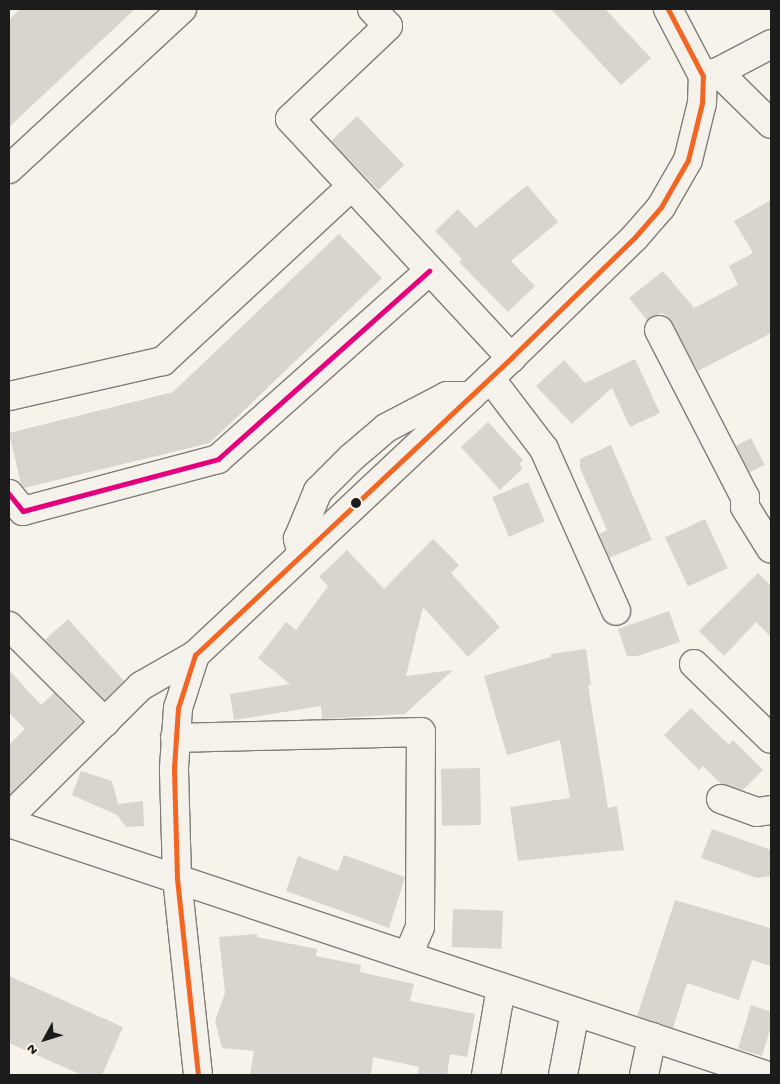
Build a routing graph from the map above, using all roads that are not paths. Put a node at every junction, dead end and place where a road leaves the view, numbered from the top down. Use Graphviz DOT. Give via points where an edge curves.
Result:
graph roads {
  1 [pos="182,9"];
  2 [pos="372,9"];
  3 [pos="668,9"];
  4 [pos="771,44"];
  5 [pos="711,74"];
  6 [pos="771,124"];
  7 [pos="9,169"];
  8 [pos="351,187"];
  9 [pos="429,271"];
  10 [pos="659,330"];
  11 [pos="511,358"];
  12 [pos="490,378"];
  13 [pos="9,396"];
  14 [pos="471,396"];
  15 [pos="9,494"];
  16 [pos="771,549"];
  17 [pos="302,554"];
  18 [pos="616,611"];
  19 [pos="9,628"];
  20 [pos="194,655"];
  21 [pos="694,664"];
  22 [pos="105,722"];
  23 [pos="176,738"];
  24 [pos="771,739"];
  25 [pos="721,799"];
  26 [pos="771,810"];
  27 [pos="9,817"];
  28 [pos="9,823"];
  29 [pos="177,878"];
  30 [pos="408,955"];
  31 [pos="501,987"];
  32 [pos="575,1012"];
  33 [pos="652,1037"];
  34 [pos="198,1075"];
  35 [pos="486,1075"];
  36 [pos="563,1075"];
  37 [pos="644,1075"];
  38 [pos="765,1075"];
  1 -- 7 [label="street"];
  2 -- 8 [label="street" via="388,26 290,119"];
  3 -- 5 [label="street"];
  4 -- 5 [label="street"];
  5 -- 6 [label="street"];
  5 -- 11 [label="street" via="688,160 661,207 635,237"];
  8 -- 9 [label="street"];
  8 -- 13 [label="street" via="163,360"];
  9 -- 11 [label="street"];
  9 -- 15 [label="street" via="218,459 23,511"];
  10 -- 16 [label="street" via="745,497 745,507"];
  11 -- 12 [label="street"];
  12 -- 14 [label="street"];
  12 -- 18 [label="street" via="544,449"];
  14 -- 17 [label="street"];
  14 -- 17 [label="street" via="447,396 386,428 351,458 318,491 298,539"];
  17 -- 20 [label="street"];
  19 -- 22 [label="street"];
  20 -- 22 [label="street" via="141,686"];
  20 -- 23 [label="street" via="178,708"];
  21 -- 24 [label="street"];
  22 -- 27 [label="street"];
  23 -- 29 [label="street"];
  23 -- 30 [label="street" via="421,732 420,927"];
  25 -- 26 [label="street" via="757,812"];
  28 -- 29 [label="street" via="157,875"];
  29 -- 30 [label="street"];
  29 -- 34 [label="street"];
  30 -- 31 [label="street"];
  31 -- 32 [label="street"];
  31 -- 35 [label="street"];
  32 -- 33 [label="street"];
  32 -- 36 [label="street"];
  33 -- 37 [label="street"];
  33 -- 38 [label="street"];
}
